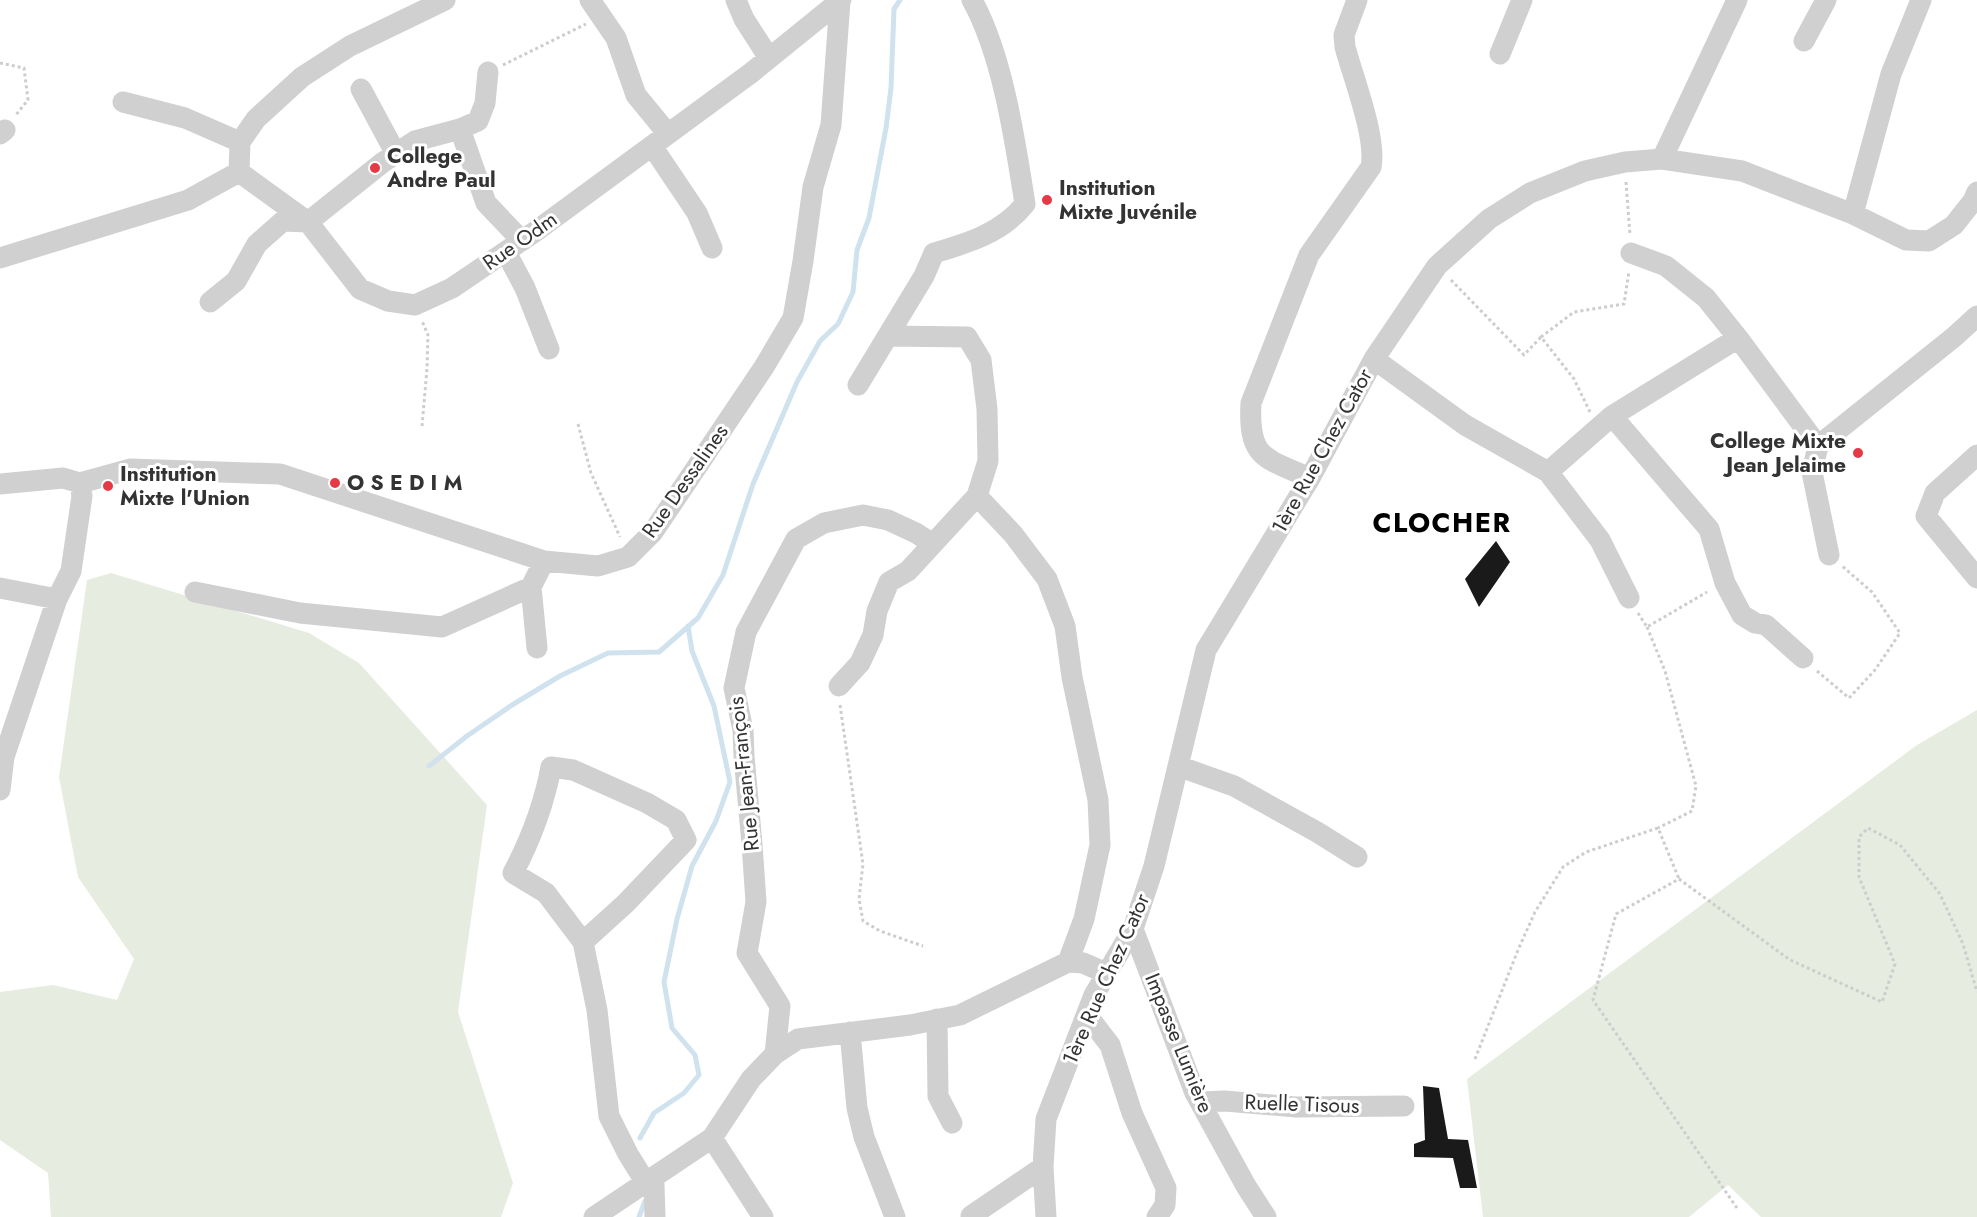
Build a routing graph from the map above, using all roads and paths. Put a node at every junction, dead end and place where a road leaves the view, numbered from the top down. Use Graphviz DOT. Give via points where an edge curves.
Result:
graph roads {
  1 [pos="445,0"];
  2 [pos="736,0"];
  3 [pos="840,0"];
  4 [pos="972,0"];
  5 [pos="1357,0"];
  6 [pos="1522,0"];
  7 [pos="1737,0"];
  8 [pos="1826,0"];
  9 [pos="1921,0"];
  10 [pos="596,8"];
  11 [pos="1804,41"];
  12 [pos="1500,54"];
  13 [pos="769,58"];
  14 [pos="0,63"];
  15 [pos="488,72"];
  16 [pos="361,89"];
  17 [pos="123,102"];
  18 [pos="460,129"];
  19 [pos="3,132"];
  20 [pos="660,140"];
  21 [pos="240,142"];
  22 [pos="396,154"];
  23 [pos="1662,159"];
  24 [pos="1625,162"];
  25 [pos="239,172"];
  26 [pos="1977,192"];
  27 [pos="1853,214"];
  28 [pos="308,222"];
  29 [pos="514,247"];
  30 [pos="712,248"];
  31 [pos="1631,253"];
  32 [pos="0,257"];
  33 [pos="1437,266"];
  34 [pos="210,302"];
  35 [pos="415,305"];
  36 [pos="1977,316"];
  37 [pos="888,336"];
  38 [pos="1541,338"];
  39 [pos="1738,338"];
  40 [pos="549,349"];
  41 [pos="1374,359"];
  42 [pos="858,386"];
  43 [pos="1605,422"];
  44 [pos="578,424"];
  45 [pos="422,426"];
  46 [pos="1818,446"];
  47 [pos="1977,455"];
  48 [pos="1548,472"];
  49 [pos="1310,478"];
  50 [pos="80,483"];
  51 [pos="0,484"];
  52 [pos="977,496"];
  53 [pos="933,544"];
  54 [pos="1829,555"];
  55 [pos="628,557"];
  56 [pos="544,561"];
  57 [pos="1977,578"];
  58 [pos="1725,582"];
  59 [pos="531,587"];
  60 [pos="0,588"];
  61 [pos="195,592"];
  62 [pos="1629,598"];
  63 [pos="57,599"];
  64 [pos="1647,627"];
  65 [pos="537,648"];
  66 [pos="1803,658"];
  67 [pos="839,686"];
  68 [pos="2,757"];
  69 [pos="1178,766"];
  70 [pos="0,790"];
  71 [pos="1658,828"];
  72 [pos="1358,857"];
  73 [pos="1679,879"];
  74 [pos="1133,928"];
  75 [pos="583,942"];
  76 [pos="923,946"];
  77 [pos="1068,962"];
  78 [pos="1106,973"];
  79 [pos="1977,992"];
  80 [pos="1087,1015"];
  81 [pos="937,1020"];
  82 [pos="850,1032"];
  83 [pos="775,1054"];
  84 [pos="1475,1059"];
  85 [pos="1200,1102"];
  86 [pos="1404,1106"];
  87 [pos="952,1123"];
  88 [pos="712,1138"];
  89 [pos="1043,1167"];
  90 [pos="646,1183"];
  91 [pos="1737,1208"];
  92 [pos="971,1216"];
  93 [pos="594,1217"];
  94 [pos="655,1217"];
  95 [pos="763,1217"];
  96 [pos="895,1217"];
  97 [pos="1046,1217"];
  98 [pos="1157,1217"];
  99 [pos="1266,1217"];
  1 -- 21 [label="street" via="350,46 302,77 256,119"];
  2 -- 13 [label="street"];
  3 -- 13 [label="street, Rue Odm"];
  3 -- 55 [label="street, Rue Dessalines" via="831,125 813,187 793,318 653,532"];
  4 -- 37 [label="street" via="1001,79 1025,204 1015,217 978,240 934,253"];
  5 -- 49 [label="street" via="1344,35 1345,47 1369,131 1371,167 1309,255 1251,403 1253,441 1261,455"];
  6 -- 12 [label="street"];
  7 -- 23 [label="street"];
  8 -- 11 [label="street"];
  9 -- 27 [label="street" via="1891,74"];
  10 -- 15 [label="path"];
  10 -- 20 [label="street" via="616,38 636,94"];
  13 -- 20 [label="street, Rue Odm"];
  14 -- 19 [label="path" via="24,68 28,100"];
  15 -- 18 [label="street" via="485,103 478,121"];
  16 -- 22 [label="street"];
  17 -- 21 [label="street" via="185,118"];
  18 -- 22 [label="street" via="415,141"];
  18 -- 29 [label="street" via="486,203"];
  20 -- 29 [label="street, Rue Odm"];
  20 -- 30 [label="street"];
  21 -- 25 [label="street"];
  22 -- 28 [label="street"];
  23 -- 24 [label="street, 1ère Rue Chez Cator"];
  23 -- 27 [label="street, 1ère Rue Chez Cator" via="1742,171"];
  24 -- 31 [label="path"];
  24 -- 33 [label="street, 1ère Rue Chez Cator" via="1585,171 1530,193 1489,219"];
  25 -- 28 [label="street"];
  25 -- 32 [label="street" via="188,200"];
  26 -- 27 [label="street, 1ère Rue Chez Cator" via="1953,225 1929,241 1906,240"];
  28 -- 34 [label="street" via="283,221 257,243 236,281"];
  28 -- 35 [label="street" via="360,289"];
  29 -- 35 [label="street, Rue Odm" via="452,288"];
  29 -- 40 [label="street"];
  31 -- 38 [label="path" via="1624,304 1574,312"];
  31 -- 39 [label="street" via="1666,266 1706,298"];
  33 -- 38 [label="path" via="1524,355"];
  33 -- 41 [label="street, 1ère Rue Chez Cator"];
  35 -- 45 [label="path" via="428,335"];
  36 -- 46 [label="street"];
  37 -- 42 [label="street"];
  37 -- 52 [label="street" via="966,337 981,360 988,461"];
  38 -- 43 [label="path"];
  39 -- 43 [label="street"];
  39 -- 46 [label="street"];
  41 -- 48 [label="street" via="1465,425"];
  41 -- 49 [label="street, 1ère Rue Chez Cator"];
  43 -- 48 [label="street"];
  43 -- 58 [label="street" via="1709,529"];
  44 -- 55 [label="path" via="591,473"];
  46 -- 54 [label="street" via="1812,472"];
  47 -- 57 [label="street" via="1935,493 1926,516"];
  48 -- 62 [label="street" via="1600,540"];
  49 -- 69 [label="street, 1ère Rue Chez Cator" via="1206,650"];
  50 -- 51 [label="street" via="63,478"];
  50 -- 56 [label="street, Rue Dessalines" via="131,470 280,474"];
  50 -- 63 [label="street" via="70,571"];
  52 -- 53 [label="street"];
  52 -- 77 [label="street" via="1013,534 1047,579 1065,626 1098,800 1100,845 1084,919"];
  53 -- 67 [label="street" via="908,571 889,582 860,663"];
  53 -- 83 [label="street, Rue Jean-François" via="888,520 863,515 824,523 796,539 746,632 734,688 743,730 756,902 747,953 780,1006"];
  54 -- 66 [label="path" via="1872,592 1900,633 1875,670 1849,698"];
  55 -- 56 [label="street, Rue Dessalines" via="598,566"];
  56 -- 59 [label="street"];
  58 -- 64 [label="path"];
  58 -- 66 [label="street" via="1742,615 1766,625"];
  59 -- 61 [label="street" via="442,627 300,613"];
  59 -- 65 [label="street"];
  60 -- 63 [label="street"];
  62 -- 64 [label="path"];
  63 -- 68 [label="street"];
  64 -- 71 [label="path" via="1665,670 1696,786 1692,811"];
  67 -- 76 [label="path" via="862,864 859,899 863,921"];
  68 -- 70 [label="street"];
  69 -- 72 [label="street" via="1234,786"];
  69 -- 74 [label="street, 1ère Rue Chez Cator" via="1154,866"];
  71 -- 73 [label="path"];
  71 -- 84 [label="path" via="1586,852 1563,867 1535,912"];
  73 -- 79 [label="path" via="1790,960 1882,1002 1895,964 1859,877 1859,837 1868,828 1900,846 1940,894 1963,944"];
  73 -- 91 [label="path" via="1616,914 1593,1000"];
  74 -- 78 [label="street, 1ère Rue Chez Cator"];
  74 -- 85 [label="street, Impasse Lumière"];
  75 -- 75 [label="street" via="546,893 513,873 538,820 551,767 573,770 647,803 676,820 686,840"];
  75 -- 90 [label="street" via="597,1010 609,1116"];
  77 -- 78 [label="street" via="1083,963"];
  77 -- 81 [label="street" via="960,1015"];
  78 -- 80 [label="street, 1ère Rue Chez Cator"];
  80 -- 89 [label="street, 1ère Rue Chez Cator" via="1046,1119"];
  80 -- 98 [label="street" via="1110,1045 1132,1113 1166,1188 1165,1205"];
  81 -- 82 [label="street"];
  81 -- 87 [label="street" via="939,1096"];
  82 -- 83 [label="street" via="798,1039"];
  82 -- 96 [label="street" via="857,1108 864,1137"];
  83 -- 88 [label="street" via="751,1079"];
  85 -- 86 [label="street, Ruelle Tisous" via="1296,1107"];
  85 -- 99 [label="street, Impasse Lumière"];
  88 -- 90 [label="street"];
  88 -- 95 [label="street"];
  89 -- 92 [label="street"];
  89 -- 97 [label="street, 1ère Rue Chez Cator"];
  90 -- 93 [label="street"];
  90 -- 94 [label="street" via="654,1184"];
}
